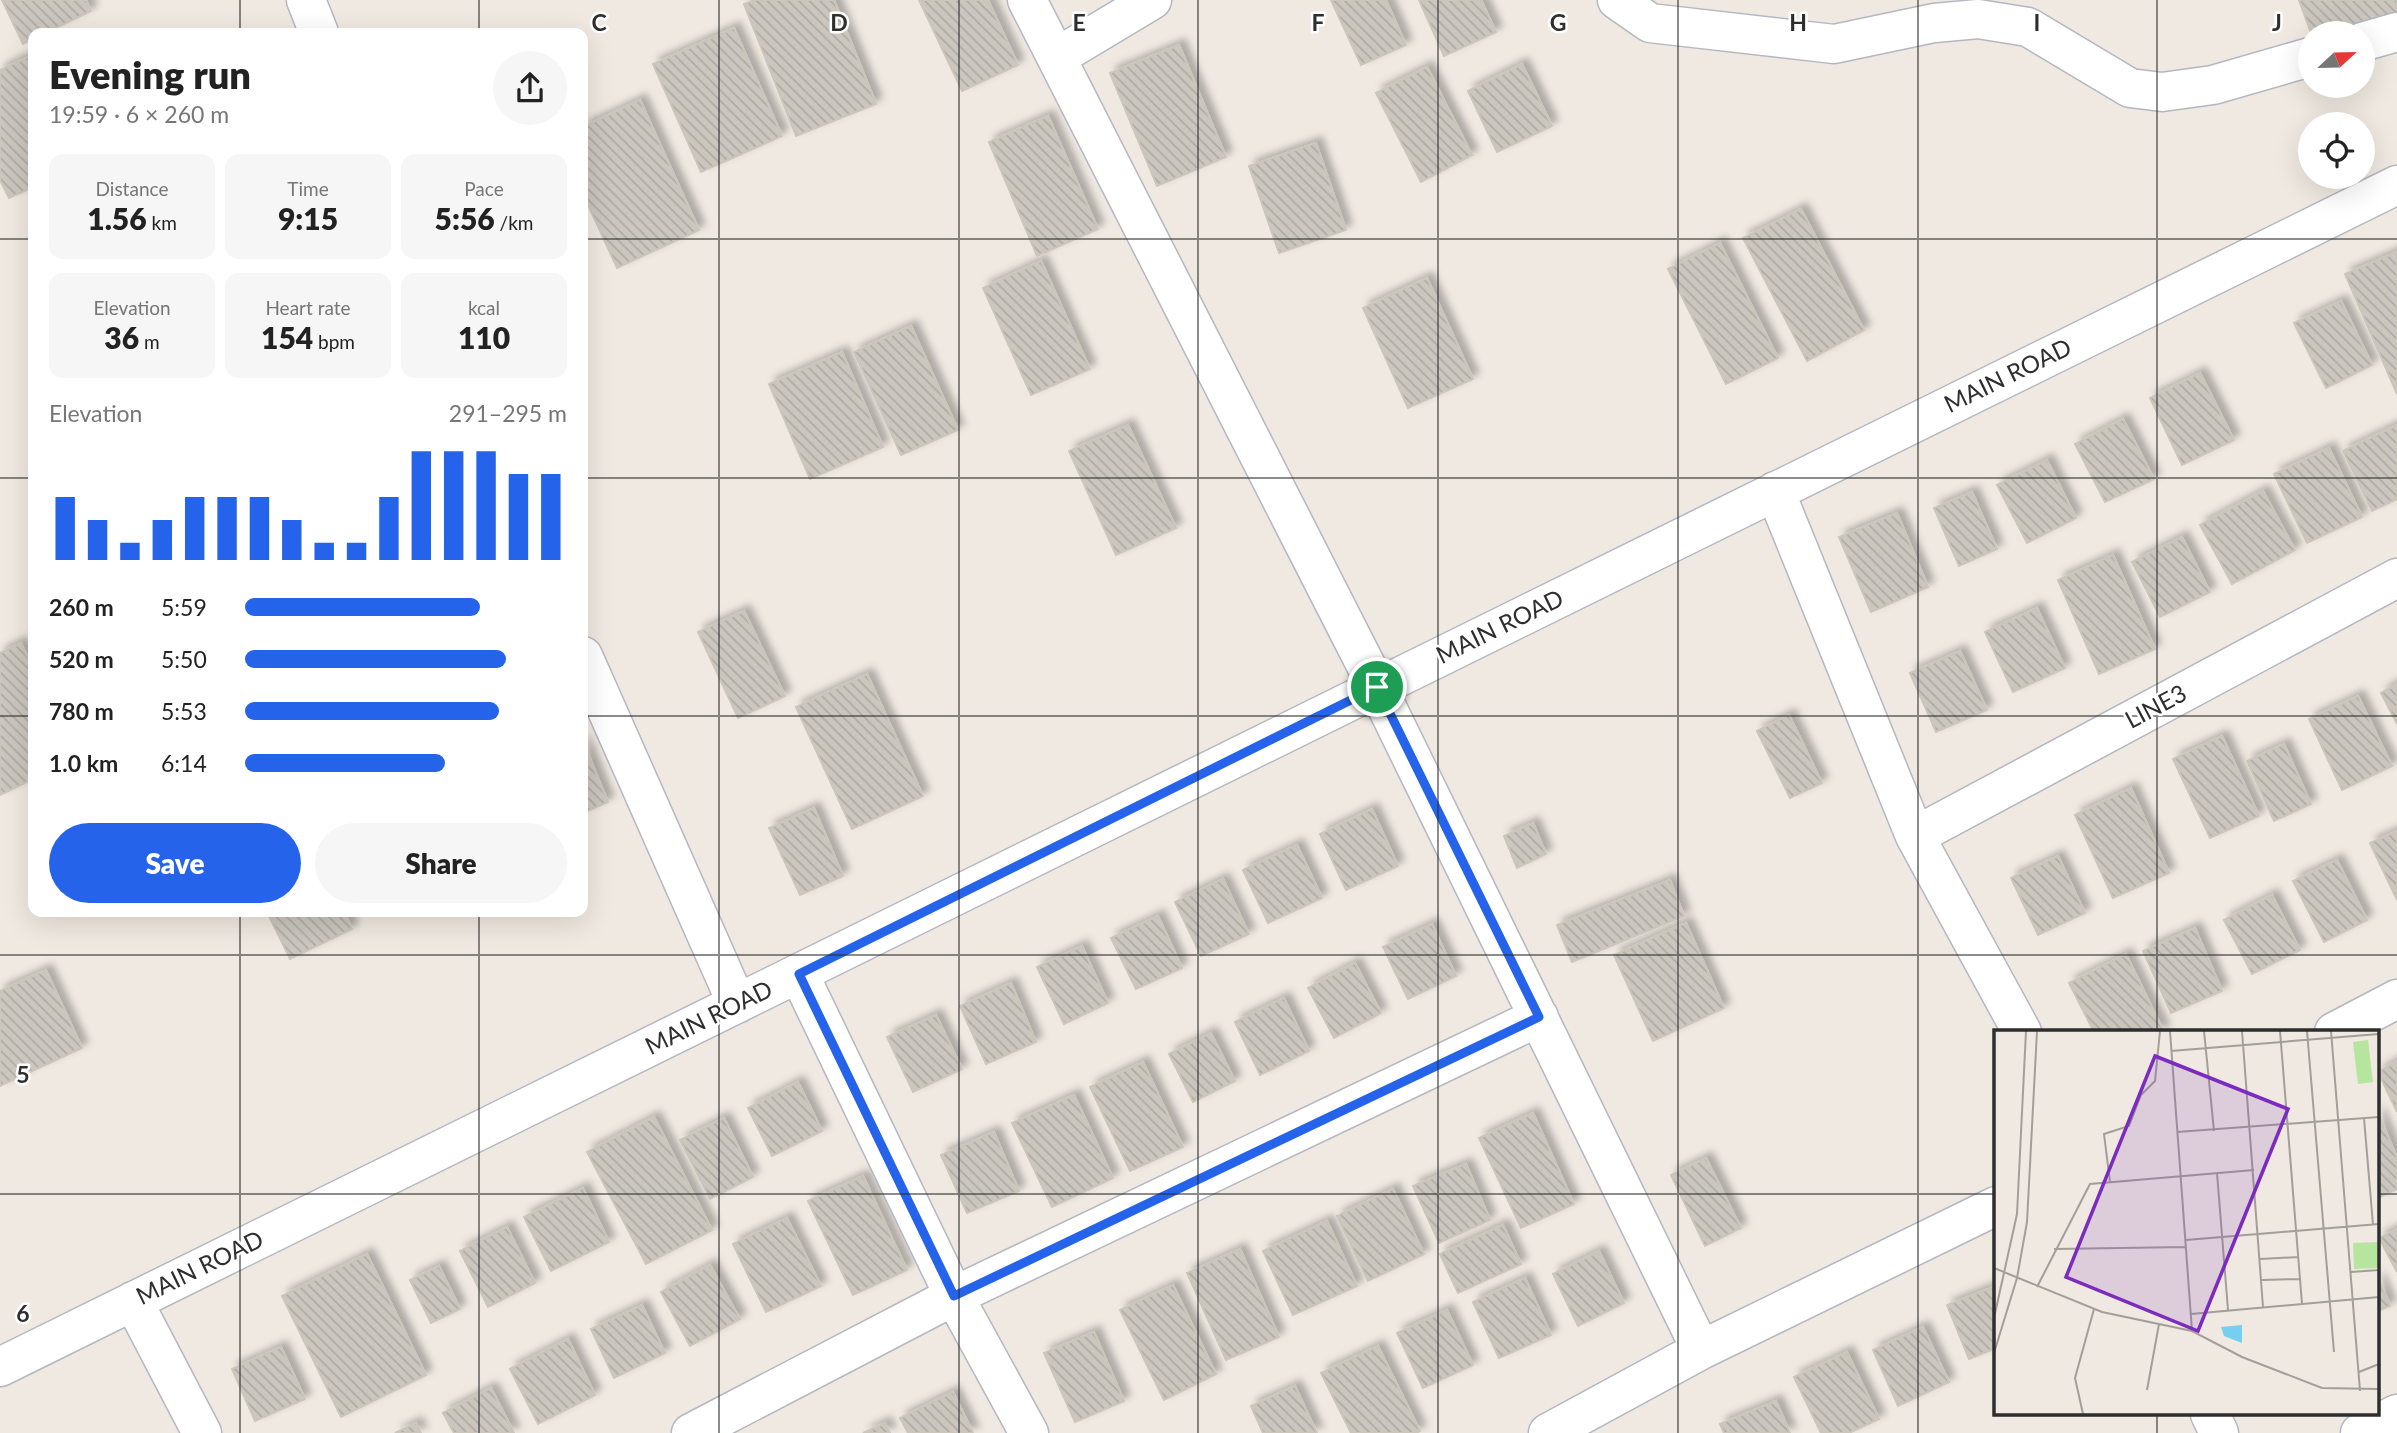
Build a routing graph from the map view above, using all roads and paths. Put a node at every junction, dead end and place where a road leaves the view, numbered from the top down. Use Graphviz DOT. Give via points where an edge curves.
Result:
graph roads {
  1 [pos="306,0"];
  2 [pos="1027,0"];
  3 [pos="1152,0"];
  4 [pos="1617,0"];
  5 [pos="317,28"];
  6 [pos="2397,32"];
  7 [pos="2375,38"];
  8 [pos="1056,57"];
  9 [pos="2298,60"];
  10 [pos="2397,185"];
  11 [pos="1775,491"];
  12 [pos="2397,578"];
  13 [pos="588,667"];
  14 [pos="1377,687"];
  15 [pos="1915,836"];
  16 [pos="799,974"];
  17 [pos="2397,999"];
  18 [pos="737,1004"];
  19 [pos="1539,1017"];
  20 [pos="2021,1030"];
  21 [pos="2338,1030"];
  22 [pos="1994,1207"];
  23 [pos="954,1296"];
  24 [pos="133,1301"];
  25 [pos="1701,1350"];
  26 [pos="0,1367"];
  27 [pos="2397,1414"];
  28 [pos="2211,1416"];
  29 [pos="202,1433"];
  30 [pos="691,1433"];
  31 [pos="1028,1433"];
  32 [pos="1548,1433"];
  33 [pos="2219,1433"];
  34 [pos="2360,1433"];
  1 -- 5 [label="street"];
  2 -- 8 [label="street"];
  3 -- 8 [label="street"];
  4 -- 9 [label="street" via="1650,23 1833,44 1934,23 1978,19 2028,27 2130,88 2162,92 2213,85"];
  6 -- 7 [label="street"];
  8 -- 14 [label="street"];
  10 -- 11 [label="street, MAIN ROAD"];
  11 -- 14 [label="street, MAIN ROAD"];
  11 -- 15 [label="street"];
  12 -- 15 [label="street, LINE3"];
  13 -- 18 [label="street"];
  14 -- 16 [label="street, MAIN ROAD"];
  14 -- 19 [label="street"];
  15 -- 20 [label="street"];
  16 -- 18 [label="street, MAIN ROAD"];
  16 -- 23 [label="street"];
  17 -- 21 [label="street"];
  18 -- 24 [label="street, MAIN ROAD"];
  19 -- 23 [label="street"];
  19 -- 25 [label="street"];
  22 -- 25 [label="street"];
  23 -- 30 [label="street"];
  23 -- 31 [label="street"];
  24 -- 26 [label="street, MAIN ROAD"];
  24 -- 29 [label="street"];
  25 -- 32 [label="street"];
  27 -- 34 [label="street"];
  28 -- 33 [label="street"];
}
